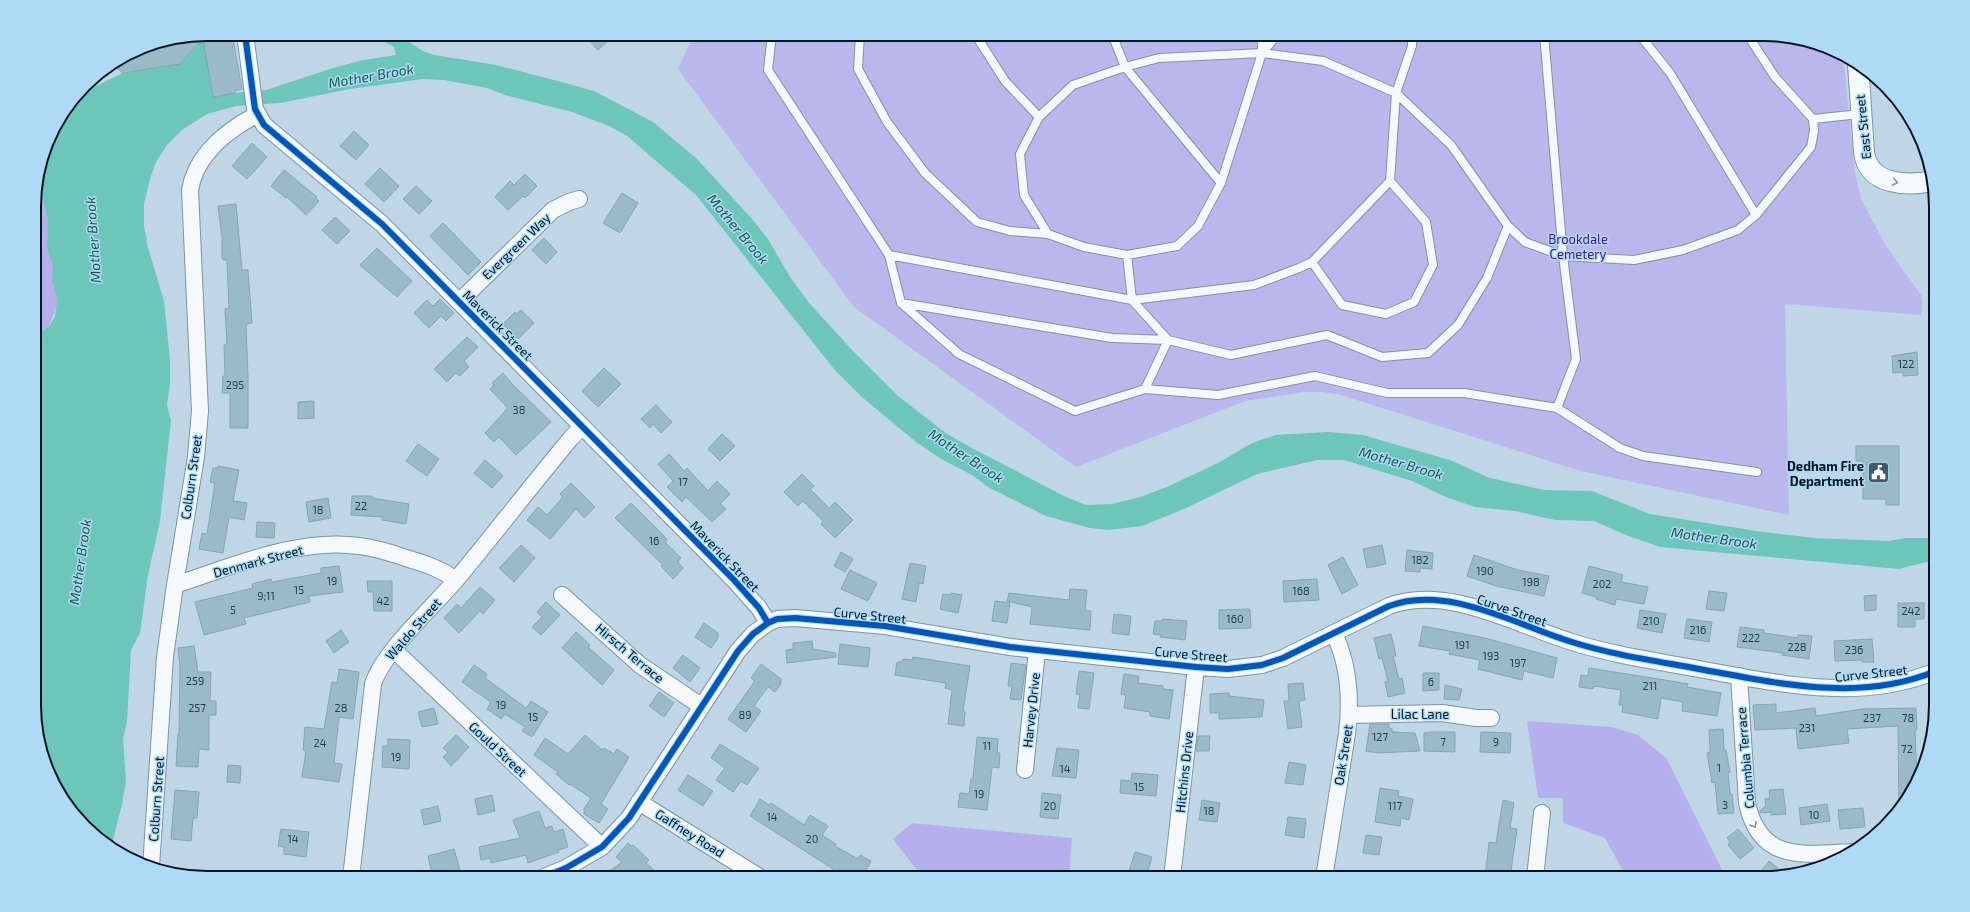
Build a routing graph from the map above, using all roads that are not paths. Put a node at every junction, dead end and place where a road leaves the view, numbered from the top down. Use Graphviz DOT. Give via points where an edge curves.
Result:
graph roads {
  1 [pos="246,41"];
  2 [pos="771,41"];
  3 [pos="860,41"];
  4 [pos="980,41"];
  5 [pos="1115,41"];
  6 [pos="1262,41"];
  7 [pos="1272,41"];
  8 [pos="1412,41"];
  9 [pos="1545,41"];
  10 [pos="1645,41"];
  11 [pos="1751,41"];
  12 [pos="1262,53"];
  13 [pos="1125,67"];
  14 [pos="1858,71"];
  15 [pos="1396,93"];
  16 [pos="256,112"];
  17 [pos="1860,114"];
  18 [pos="1039,117"];
  19 [pos="1813,119"];
  20 [pos="1390,181"];
  21 [pos="1927,181"];
  22 [pos="1221,183"];
  23 [pos="579,200"];
  24 [pos="1756,215"];
  25 [pos="1508,226"];
  26 [pos="1048,234"];
  27 [pos="889,255"];
  28 [pos="1127,255"];
  29 [pos="1563,256"];
  30 [pos="1312,262"];
  31 [pos="1132,300"];
  32 [pos="459,302"];
  33 [pos="901,303"];
  34 [pos="1168,340"];
  35 [pos="1146,389"];
  36 [pos="1557,408"];
  37 [pos="582,427"];
  38 [pos="1757,472"];
  39 [pos="456,580"];
  40 [pos="175,585"];
  41 [pos="562,595"];
  42 [pos="768,623"];
  43 [pos="1334,634"];
  44 [pos="394,650"];
  45 [pos="1037,650"];
  46 [pos="1196,667"];
  47 [pos="1929,674"];
  48 [pos="1739,676"];
  49 [pos="701,706"];
  50 [pos="1349,715"];
  51 [pos="1491,718"];
  52 [pos="1025,770"];
  53 [pos="639,802"];
  54 [pos="1542,813"];
  55 [pos="602,848"];
  56 [pos="1839,852"];
  57 [pos="151,861"];
  58 [pos="352,871"];
  59 [pos="573,871"];
  60 [pos="750,871"];
  61 [pos="1173,871"];
  62 [pos="1325,871"];
  63 [pos="1536,871"];
  1 -- 16 [label="street"];
  2 -- 27 [label="lane" via="768,70"];
  3 -- 26 [label="lane" via="858,69 887,122 925,173 977,222 1010,230"];
  4 -- 18 [label="lane" via="1005,80"];
  5 -- 13 [label="lane"];
  6 -- 12 [label="lane"];
  7 -- 12 [label="lane"];
  8 -- 15 [label="lane"];
  9 -- 29 [label="lane"];
  10 -- 24 [label="lane" via="1670,73"];
  11 -- 19 [label="lane" via="1774,77"];
  12 -- 13 [label="lane" via="1159,58"];
  12 -- 15 [label="lane" via="1323,61"];
  12 -- 22 [label="lane"];
  13 -- 18 [label="lane" via="1073,85"];
  13 -- 22 [label="lane"];
  14 -- 17 [label="street, East Street"];
  15 -- 20 [label="lane"];
  15 -- 25 [label="lane" via="1450,145"];
  16 -- 32 [label="street, Maverick Street" via="268,129 382,224"];
  16 -- 40 [label="street, Colburn Street" via="208,151 192,181 190,200 200,411 196,457"];
  17 -- 19 [label="lane"];
  17 -- 21 [label="street, East Street, one-way" via="1864,157 1876,175 1902,183"];
  18 -- 26 [label="lane" via="1020,154 1024,195"];
  19 -- 24 [label="lane" via="1814,131 1810,147"];
  20 -- 30 [label="lane"];
  20 -- 30 [label="lane" via="1426,222 1433,265 1414,302 1386,314 1342,305"];
  22 -- 28 [label="lane" via="1198,226 1177,246"];
  23 -- 32 [label="street, Evergreen Way" via="568,202 553,210"];
  24 -- 29 [label="lane" via="1738,230 1683,250 1634,260"];
  25 -- 29 [label="lane" via="1525,242"];
  25 -- 34 [label="lane" via="1487,278 1458,325 1428,353 1382,357 1327,335 1231,355"];
  26 -- 28 [label="lane" via="1084,247"];
  27 -- 31 [label="lane"];
  27 -- 33 [label="lane"];
  28 -- 31 [label="lane"];
  29 -- 36 [label="lane" via="1576,359"];
  30 -- 31 [label="lane" via="1254,285"];
  31 -- 34 [label="lane"];
  32 -- 37 [label="street, Maverick Street"];
  33 -- 34 [label="lane" via="1112,338"];
  33 -- 35 [label="lane" via="959,354 1076,411"];
  34 -- 35 [label="lane"];
  35 -- 36 [label="lane" via="1218,395 1315,376 1387,393 1464,393"];
  36 -- 38 [label="lane" via="1620,448 1643,456"];
  37 -- 39 [label="street, Waldo Street"];
  37 -- 42 [label="street, Maverick Street" via="738,584"];
  39 -- 40 [label="street, Denmark Street" via="442,570 394,554 357,545 336,545 296,548"];
  39 -- 44 [label="street, Waldo Street"];
  40 -- 57 [label="street, Colburn Street" via="164,669"];
  41 -- 49 [label="street, Hirsch Terrace" via="645,668"];
  42 -- 45 [label="street, Curve Street" via="777,619 795,618 885,626"];
  42 -- 49 [label="street, Curve Street" via="753,634 738,651"];
  43 -- 46 [label="street, Curve Street" via="1262,665 1228,669"];
  43 -- 48 [label="street, Curve Street" via="1398,603 1438,600 1480,610 1586,647"];
  43 -- 50 [label="street, Oak Street" via="1343,659"];
  44 -- 55 [label="street, Gould Street"];
  44 -- 58 [label="street, Waldo Street" via="373,684"];
  45 -- 46 [label="street, Curve Street"];
  45 -- 52 [label="street, Harvey Drive"];
  46 -- 61 [label="street, Hitchins Drive"];
  47 -- 48 [label="street, Curve Street" via="1903,683 1840,689 1793,685"];
  48 -- 56 [label="street, Columbia Terrace, one-way" via="1747,803 1751,820 1760,834 1777,847 1793,854"];
  49 -- 53 [label="street, Curve Street"];
  50 -- 51 [label="street, Lilac Lane" via="1442,713"];
  50 -- 62 [label="street, Oak Street"];
  53 -- 55 [label="street, Curve Street" via="629,818"];
  53 -- 60 [label="street, Gaffney Road"];
  54 -- 63 [label="street"];
  55 -- 59 [label="street, Curve Street"];
}
